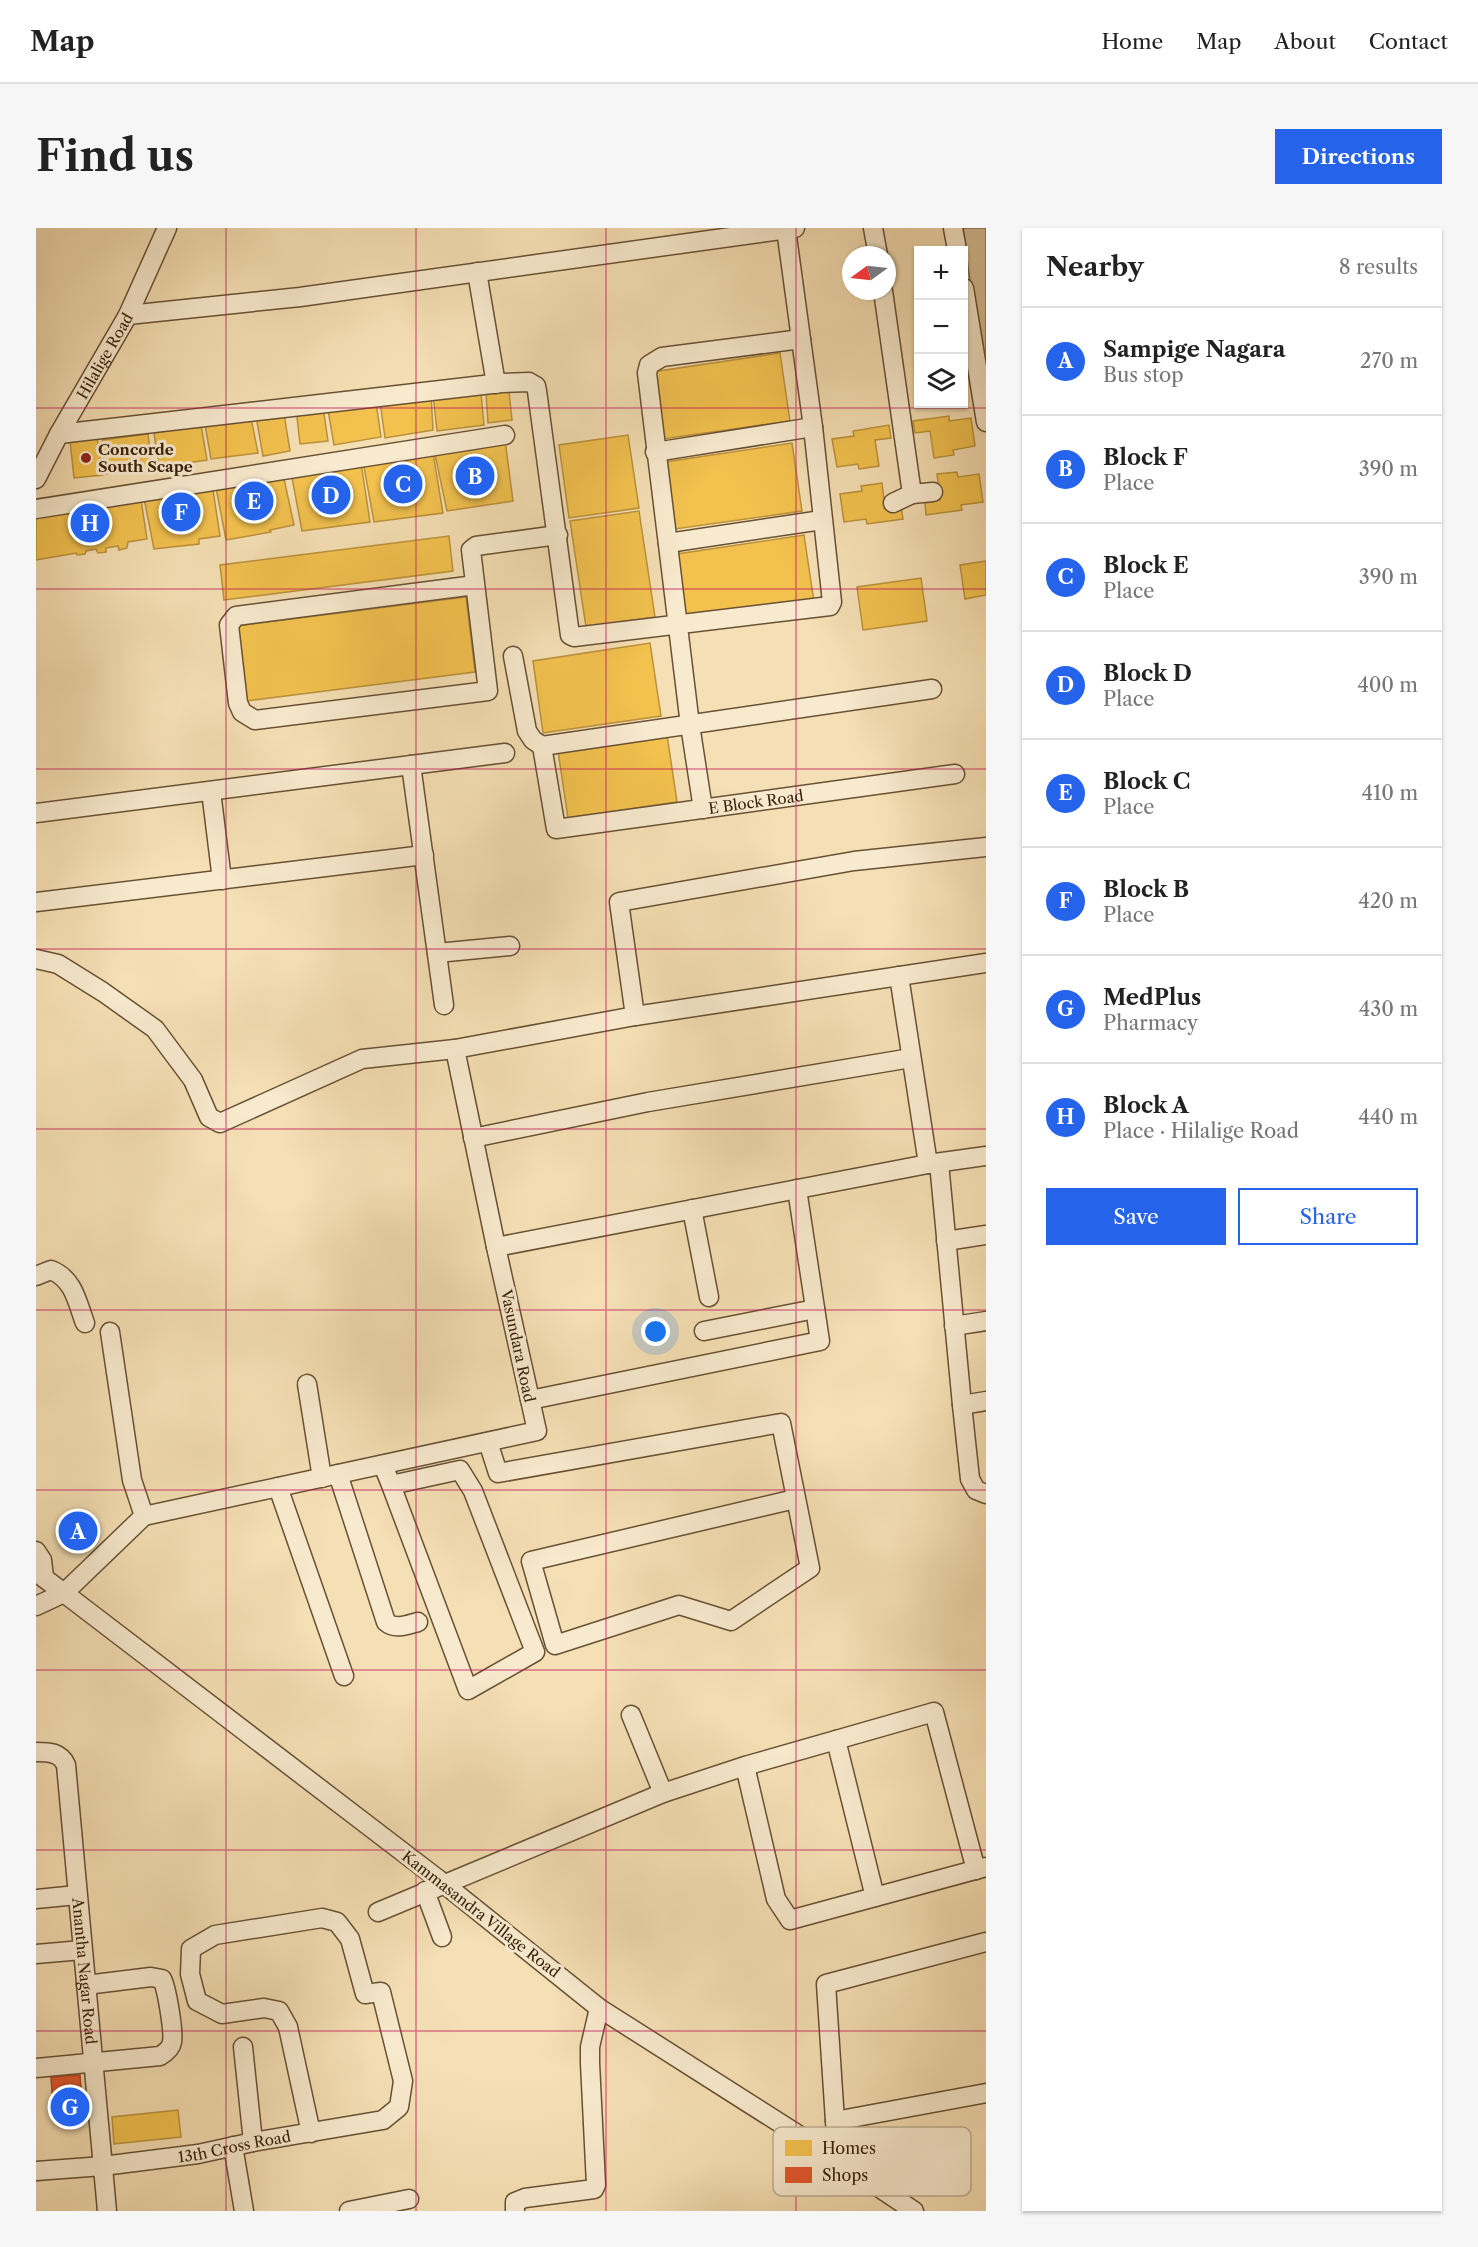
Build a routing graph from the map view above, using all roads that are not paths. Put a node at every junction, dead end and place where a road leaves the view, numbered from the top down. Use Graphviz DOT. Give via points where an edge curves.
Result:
graph roads {
  1 [pos="167,228"];
  2 [pos="873,228"];
  3 [pos="953,228"];
  4 [pos="792,229"];
  5 [pos="876,246"];
  6 [pos="956,246"];
  7 [pos="477,272"];
  8 [pos="884,300"];
  9 [pos="965,300"];
  10 [pos="128,315"];
  11 [pos="801,339"];
  12 [pos="496,384"];
  13 [pos="986,422"];
  14 [pos="813,427"];
  15 [pos="59,434"];
  16 [pos="504,435"];
  17 [pos="655,452"];
  18 [pos="36,479"];
  19 [pos="933,492"];
  20 [pos="912,494"];
  21 [pos="893,503"];
  22 [pos="36,509"];
  23 [pos="822,520"];
  24 [pos="558,535"];
  25 [pos="668,543"];
  26 [pos="475,585"];
  27 [pos="677,625"];
  28 [pos="513,656"];
  29 [pos="518,688"];
  30 [pos="932,689"];
  31 [pos="488,691"];
  32 [pos="690,725"];
  33 [pos="542,746"];
  34 [pos="505,753"];
  35 [pos="411,765"];
  36 [pos="955,774"];
  37 [pos="211,791"];
  38 [pos="703,809"];
  39 [pos="36,813"];
  40 [pos="986,847"];
  41 [pos="423,855"];
  42 [pos="222,880"];
  43 [pos="36,902"];
  44 [pos="510,946"];
  45 [pos="437,953"];
  46 [pos="36,959"];
  47 [pos="986,963"];
  48 [pos="899,976"];
  49 [pos="444,1005"];
  50 [pos="635,1016"];
  51 [pos="455,1049"];
  52 [pos="911,1058"];
  53 [pos="473,1138"];
  54 [pos="986,1156"];
  55 [pos="933,1163"];
  56 [pos="797,1190"];
  57 [pos="692,1209"];
  58 [pos="986,1235"];
  59 [pos="946,1241"];
  60 [pos="496,1247"];
  61 [pos="36,1276"];
  62 [pos="709,1297"];
  63 [pos="815,1309"];
  64 [pos="986,1321"];
  65 [pos="85,1323"];
  66 [pos="954,1326"];
  67 [pos="704,1331"];
  68 [pos="110,1332"];
  69 [pos="307,1384"];
  70 [pos="530,1400"];
  71 [pos="986,1401"];
  72 [pos="962,1405"];
  73 [pos="488,1442"];
  74 [pos="383,1465"];
  75 [pos="330,1476"];
  76 [pos="390,1485"];
  77 [pos="278,1487"];
  78 [pos="986,1494"];
  79 [pos="795,1498"];
  80 [pos="144,1516"];
  81 [pos="36,1551"];
  82 [pos="40,1574"];
  83 [pos="64,1593"];
  84 [pos="36,1606"];
  85 [pos="418,1622"];
  86 [pos="344,1676"];
  87 [pos="631,1715"];
  88 [pos="836,1740"];
  89 [pos="36,1752"];
  90 [pos="745,1766"];
  91 [pos="663,1793"];
  92 [pos="981,1868"];
  93 [pos="444,1884"];
  94 [pos="425,1892"];
  95 [pos="77,1895"];
  96 [pos="875,1897"];
  97 [pos="36,1899"];
  98 [pos="378,1912"];
  99 [pos="442,1936"];
  100 [pos="986,1942"];
  101 [pos="82,1950"];
  102 [pos="36,1954"];
  103 [pos="86,1985"];
  104 [pos="599,2008"];
  105 [pos="243,2047"];
  106 [pos="93,2062"];
  107 [pos="36,2068"];
  108 [pos="986,2093"];
  109 [pos="835,2121"];
  110 [pos="786,2127"];
  111 [pos="835,2127"];
  112 [pos="311,2133"];
  113 [pos="253,2142"];
  114 [pos="233,2146"];
  115 [pos="103,2166"];
  116 [pos="36,2171"];
  117 [pos="892,2196"];
  118 [pos="410,2199"];
  119 [pos="107,2211"];
  120 [pos="244,2211"];
  121 [pos="349,2211"];
  122 [pos="514,2211"];
  123 [pos="914,2211"];
  1 -- 10 [label="street, Hilalige Road"];
  2 -- 5 [label="street"];
  3 -- 6 [label="street"];
  4 -- 7 [label="street"];
  4 -- 11 [label="street"];
  7 -- 10 [label="street" via="300,297"];
  7 -- 12 [label="street"];
  8 -- 20 [label="street"];
  9 -- 13 [label="street"];
  10 -- 15 [label="street, Hilalige Road"];
  11 -- 14 [label="street"];
  11 -- 17 [label="street" via="654,360 647,373"];
  12 -- 15 [label="street"];
  12 -- 24 [label="street" via="530,382 536,386"];
  14 -- 17 [label="street"];
  14 -- 23 [label="street"];
  15 -- 18 [label="street, Hilalige Road"];
  16 -- 22 [label="street"];
  17 -- 25 [label="street"];
  19 -- 20 [label="street"];
  20 -- 21 [label="street"];
  23 -- 25 [label="street"];
  23 -- 27 [label="street" via="830,606"];
  24 -- 26 [label="street" via="473,548"];
  24 -- 27 [label="street" via="570,635"];
  25 -- 27 [label="street"];
  26 -- 31 [label="street"];
  26 -- 31 [label="street" via="236,616 229,625 238,703 242,712 255,720"];
  27 -- 32 [label="street"];
  28 -- 29 [label="street"];
  29 -- 31 [label="street"];
  29 -- 33 [label="street" via="529,736"];
  30 -- 32 [label="street"];
  32 -- 33 [label="street"];
  32 -- 38 [label="street"];
  33 -- 38 [label="street, E Block Road" via="556,829"];
  34 -- 35 [label="street"];
  35 -- 37 [label="street"];
  35 -- 41 [label="street"];
  36 -- 38 [label="street, E Block Road"];
  37 -- 39 [label="street"];
  37 -- 42 [label="street"];
  40 -- 50 [label="street" via="854,861 619,902"];
  41 -- 42 [label="street"];
  41 -- 45 [label="street"];
  42 -- 43 [label="street"];
  44 -- 45 [label="street"];
  45 -- 49 [label="street"];
  46 -- 51 [label="street" via="58,964 155,1029 193,1080 209,1117 220,1123 362,1059"];
  47 -- 48 [label="street"];
  48 -- 50 [label="street"];
  48 -- 52 [label="street"];
  50 -- 51 [label="street"];
  51 -- 53 [label="street, Vasundara Road"];
  52 -- 53 [label="street" via="648,1102"];
  52 -- 55 [label="street"];
  53 -- 60 [label="street, Vasundara Road"];
  54 -- 55 [label="street"];
  55 -- 56 [label="street"];
  55 -- 59 [label="street"];
  56 -- 57 [label="street"];
  56 -- 63 [label="street"];
  57 -- 60 [label="street"];
  57 -- 62 [label="street"];
  58 -- 59 [label="street"];
  59 -- 66 [label="street"];
  60 -- 70 [label="street, Vasundara Road"];
  61 -- 65 [label="street" via="51,1270 67,1280"];
  63 -- 67 [label="street"];
  63 -- 70 [label="street" via="820,1341"];
  64 -- 66 [label="street"];
  66 -- 72 [label="street"];
  68 -- 80 [label="street" via="132,1480"];
  69 -- 75 [label="street"];
  70 -- 73 [label="street, Vasundara Road" via="537,1431"];
  71 -- 72 [label="street"];
  72 -- 78 [label="street" via="970,1479 976,1490"];
  73 -- 74 [label="street, Vasundara Road"];
  73 -- 79 [label="street" via="498,1473 781,1423"];
  74 -- 75 [label="street, Vasundara Road"];
  74 -- 76 [label="street"];
  75 -- 77 [label="street, Vasundara Road"];
  75 -- 85 [label="street" via="386,1622 391,1626"];
  76 -- 76 [label="street" via="468,1690 535,1652 473,1491 460,1470"];
  77 -- 80 [label="street, Vasundara Road"];
  77 -- 86 [label="street"];
  79 -- 79 [label="street" via="810,1568 731,1621 679,1605 555,1645 531,1561"];
  80 -- 83 [label="street"];
  81 -- 82 [label="street" via="42,1560"];
  82 -- 83 [label="street"];
  83 -- 84 [label="street"];
  83 -- 93 [label="street, Kammasandra Village Road"];
  87 -- 91 [label="street"];
  88 -- 90 [label="street"];
  88 -- 92 [label="street" via="934,1712"];
  88 -- 96 [label="street"];
  89 -- 95 [label="street, Anantha Nagar Road" via="57,1754 66,1765"];
  90 -- 91 [label="street"];
  90 -- 96 [label="street" via="777,1899 790,1920"];
  91 -- 93 [label="street"];
  92 -- 96 [label="street"];
  93 -- 94 [label="street"];
  93 -- 104 [label="street, Kammasandra Village Road"];
  94 -- 98 [label="street"];
  94 -- 99 [label="street"];
  95 -- 97 [label="street"];
  95 -- 101 [label="street, Anantha Nagar Road"];
  100 -- 109 [label="street" via="826,1984"];
  101 -- 102 [label="street"];
  101 -- 103 [label="street, Anantha Nagar Road"];
  103 -- 106 [label="street, Anantha Nagar Road"];
  103 -- 106 [label="street" via="162,1979 172,2042 160,2056"];
  104 -- 110 [label="street, Kammasandra Village Road"];
  104 -- 122 [label="street" via="590,2047 594,2189 525,2198 515,2202"];
  105 -- 113 [label="street"];
  106 -- 107 [label="street"];
  106 -- 115 [label="street, Anantha Nagar Road"];
  108 -- 109 [label="street"];
  109 -- 111 [label="street"];
  112 -- 112 [label="street, 13th Cross Road" via="288,2027 279,2011 264,2008 222,2014 197,2001 190,1974 191,1949 215,1935 322,1918 337,1922 350,1939 365,1994 381,1992 403,2081 399,2108 383,2120"];
  112 -- 113 [label="street, 13th Cross Road"];
  113 -- 114 [label="street, 13th Cross Road"];
  114 -- 115 [label="street, 13th Cross Road"];
  114 -- 120 [label="street"];
  115 -- 116 [label="street, 13th Cross Road"];
  115 -- 119 [label="street, Anantha Nagar Road"];
  117 -- 123 [label="street, Kammasandra Village Road"];
  118 -- 121 [label="street"];
}
